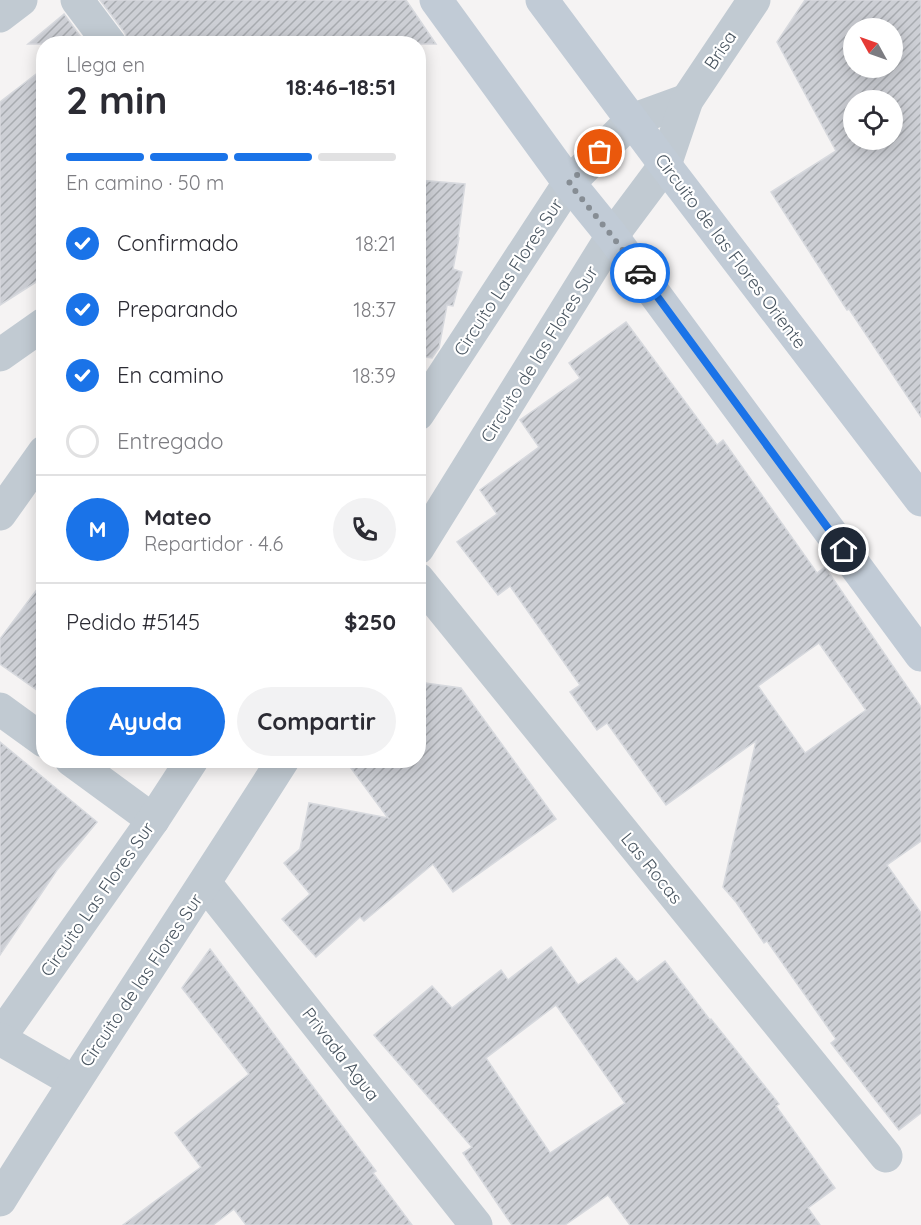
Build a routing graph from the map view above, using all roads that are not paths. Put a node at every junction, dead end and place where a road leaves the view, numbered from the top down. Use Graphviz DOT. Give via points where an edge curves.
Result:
graph roads {
  1 [pos="21,0"];
  2 [pos="77,0"];
  3 [pos="436,0"];
  4 [pos="542,0"];
  5 [pos="754,0"];
  6 [pos="0,16"];
  7 [pos="104,36"];
  8 [pos="687,100"];
  9 [pos="632,120"];
  10 [pos="665,165"];
  11 [pos="569,183"];
  12 [pos="612,236"];
  13 [pos="36,330"];
  14 [pos="0,355"];
  15 [pos="426,402"];
  16 [pos="36,463"];
  17 [pos="921,500"];
  18 [pos="0,514"];
  19 [pos="426,535"];
  20 [pos="426,589"];
  21 [pos="921,654"];
  22 [pos="0,709"];
  23 [pos="36,735"];
  24 [pos="82,768"];
  25 [pos="187,768"];
  26 [pos="278,768"];
  27 [pos="153,820"];
  28 [pos="205,883"];
  29 [pos="0,1038"];
  30 [pos="74,1081"];
  31 [pos="886,1156"];
  32 [pos="0,1200"];
  33 [pos="476,1225"];
  1 -- 6 [label="street"];
  2 -- 7 [label="street"];
  3 -- 11 [label="main road"];
  4 -- 9 [label="main road, Circuito de las Flores Oriente"];
  5 -- 8 [label="street, Brisa"];
  8 -- 9 [label="street"];
  8 -- 10 [label="street, Brisa"];
  9 -- 10 [label="main road, Circuito de las Flores Oriente"];
  9 -- 11 [label="street, Circuito Las Flores Sur"];
  10 -- 12 [label="street, Circuito de las Flores Sur"];
  10 -- 17 [label="main road, Circuito de las Flores Oriente"];
  11 -- 12 [label="main road"];
  11 -- 15 [label="street, Circuito Las Flores Sur"];
  12 -- 19 [label="street, Circuito de las Flores Sur"];
  12 -- 21 [label="main road"];
  13 -- 14 [label="street"];
  16 -- 18 [label="street"];
  20 -- 31 [label="street, Las Rocas"];
  22 -- 23 [label="street"];
  24 -- 27 [label="street"];
  25 -- 27 [label="street, Circuito Las Flores Sur"];
  26 -- 28 [label="street, Circuito de las Flores Sur"];
  27 -- 29 [label="street, Circuito Las Flores Sur"];
  28 -- 30 [label="street, Circuito de las Flores Sur"];
  28 -- 33 [label="street, Privada Agua"];
  29 -- 30 [label="street"];
  30 -- 32 [label="street, Circuito de las Flores Sur"];
}
